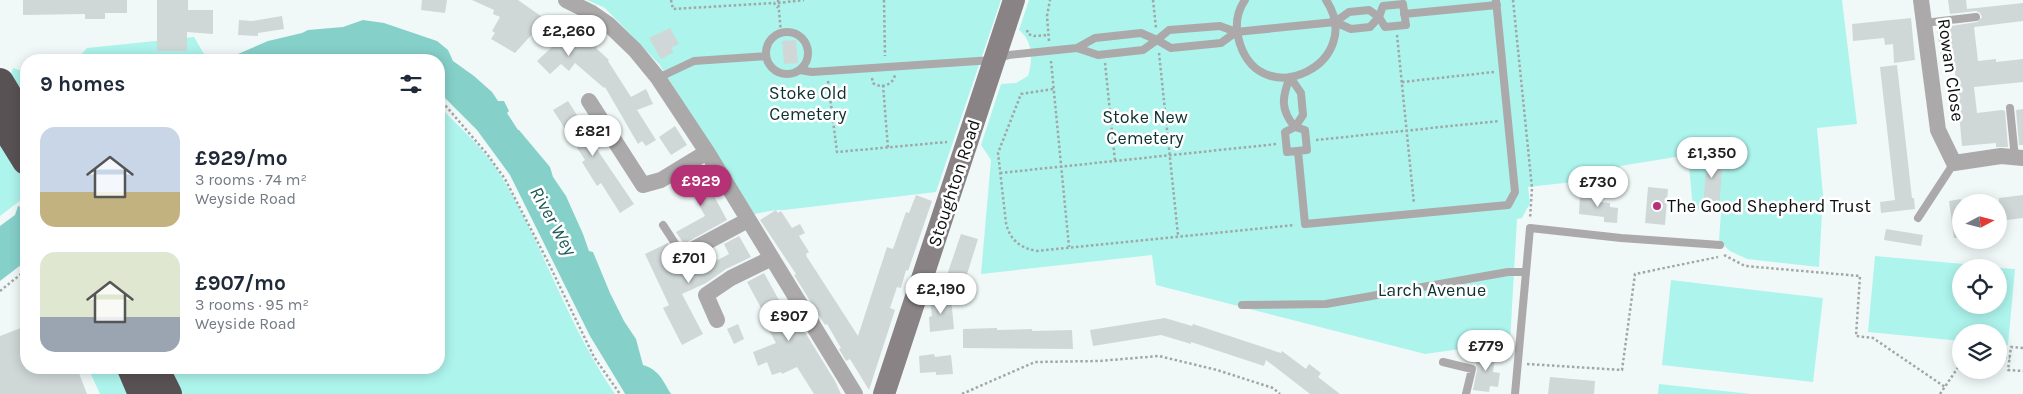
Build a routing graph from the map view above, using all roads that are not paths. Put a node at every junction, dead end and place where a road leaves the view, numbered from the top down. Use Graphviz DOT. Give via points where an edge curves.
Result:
graph roads {
  1 [pos="566,0"];
  2 [pos="1014,0"];
  3 [pos="1245,0"];
  4 [pos="1326,0"];
  5 [pos="1921,0"];
  6 [pos="1496,2"];
  7 [pos="1404,14"];
  8 [pos="1379,17"];
  9 [pos="1976,17"];
  10 [pos="1335,22"];
  11 [pos="1924,24"];
  12 [pos="1236,32"];
  13 [pos="1157,40"];
  14 [pos="1077,48"];
  15 [pos="766,56"];
  16 [pos="994,60"];
  17 [pos="800,70"];
  18 [pos="1290,77"];
  19 [pos="658,78"];
  20 [pos="0,82"];
  21 [pos="589,102"];
  22 [pos="2010,108"];
  23 [pos="20,115"];
  24 [pos="0,119"];
  25 [pos="1295,127"];
  26 [pos="20,151"];
  27 [pos="1298,151"];
  28 [pos="707,152"];
  29 [pos="2019,158"];
  30 [pos="1954,163"];
  31 [pos="1918,218"];
  32 [pos="748,220"];
  33 [pos="664,225"];
  34 [pos="1720,245"];
  35 [pos="690,251"];
  36 [pos="772,258"];
  37 [pos="692,269"];
  38 [pos="1526,272"];
  39 [pos="1242,305"];
  40 [pos="717,320"];
  41 [pos="1444,362"];
  42 [pos="134,374"];
  43 [pos="158,374"];
  44 [pos="889,392"];
  45 [pos="142,394"];
  46 [pos="168,394"];
  47 [pos="855,394"];
  48 [pos="1466,394"];
  49 [pos="1515,394"];
  1 -- 19 [label="street" via="608,24"];
  2 -- 16 [label="street, Stoughton Road"];
  3 -- 12 [label="lane" via="1240,7"];
  4 -- 10 [label="lane"];
  5 -- 11 [label="street, Rowan Close"];
  6 -- 7 [label="lane"];
  6 -- 27 [label="lane" via="1515,192 1508,205 1305,224"];
  7 -- 8 [label="lane" via="1403,4 1383,6"];
  7 -- 8 [label="lane" via="1406,25 1385,27"];
  8 -- 10 [label="lane" via="1368,10 1349,12"];
  8 -- 10 [label="lane" via="1370,26 1352,29"];
  9 -- 11 [label="lane"];
  10 -- 12 [label="lane"];
  10 -- 18 [label="lane" via="1334,38 1324,59 1305,74"];
  11 -- 30 [label="street, Rowan Close" via="1938,130"];
  12 -- 13 [label="lane" via="1220,26 1170,30"];
  12 -- 13 [label="lane" via="1221,43 1213,44 1171,48"];
  12 -- 18 [label="lane" via="1243,54 1251,64 1276,77"];
  13 -- 14 [label="lane" via="1141,33 1095,38"];
  13 -- 14 [label="lane" via="1143,50 1098,55"];
  14 -- 16 [label="lane" via="1009,55"];
  15 -- 17 [label="lane" via="768,63 779,73 794,74"];
  15 -- 17 [label="lane" via="768,43 773,37 792,32 807,45 808,59"];
  15 -- 19 [label="lane" via="694,61"];
  16 -- 17 [label="lane"];
  16 -- 44 [label="street, Stoughton Road"];
  18 -- 25 [label="lane" via="1283,94 1285,116"];
  18 -- 25 [label="lane" via="1302,100 1303,116"];
  19 -- 28 [label="street"];
  20 -- 23 [label="highway"];
  21 -- 28 [label="street" via="643,185 660,180"];
  22 -- 29 [label="lane"];
  24 -- 26 [label="highway"];
  25 -- 27 [label="lane" via="1305,130 1307,150"];
  25 -- 27 [label="lane" via="1285,132 1287,152"];
  28 -- 32 [label="street"];
  29 -- 30 [label="street" via="2002,156"];
  30 -- 31 [label="lane"];
  32 -- 35 [label="street"];
  32 -- 36 [label="street"];
  33 -- 35 [label="lane" via="678,248"];
  34 -- 38 [label="lane" via="1530,228"];
  35 -- 37 [label="lane"];
  36 -- 40 [label="street" via="706,295"];
  36 -- 47 [label="street"];
  38 -- 39 [label="lane" via="1508,272 1326,304"];
  38 -- 49 [label="lane"];
  41 -- 48 [label="lane" via="1472,369"];
  42 -- 45 [label="highway"];
  43 -- 46 [label="highway"];
}
